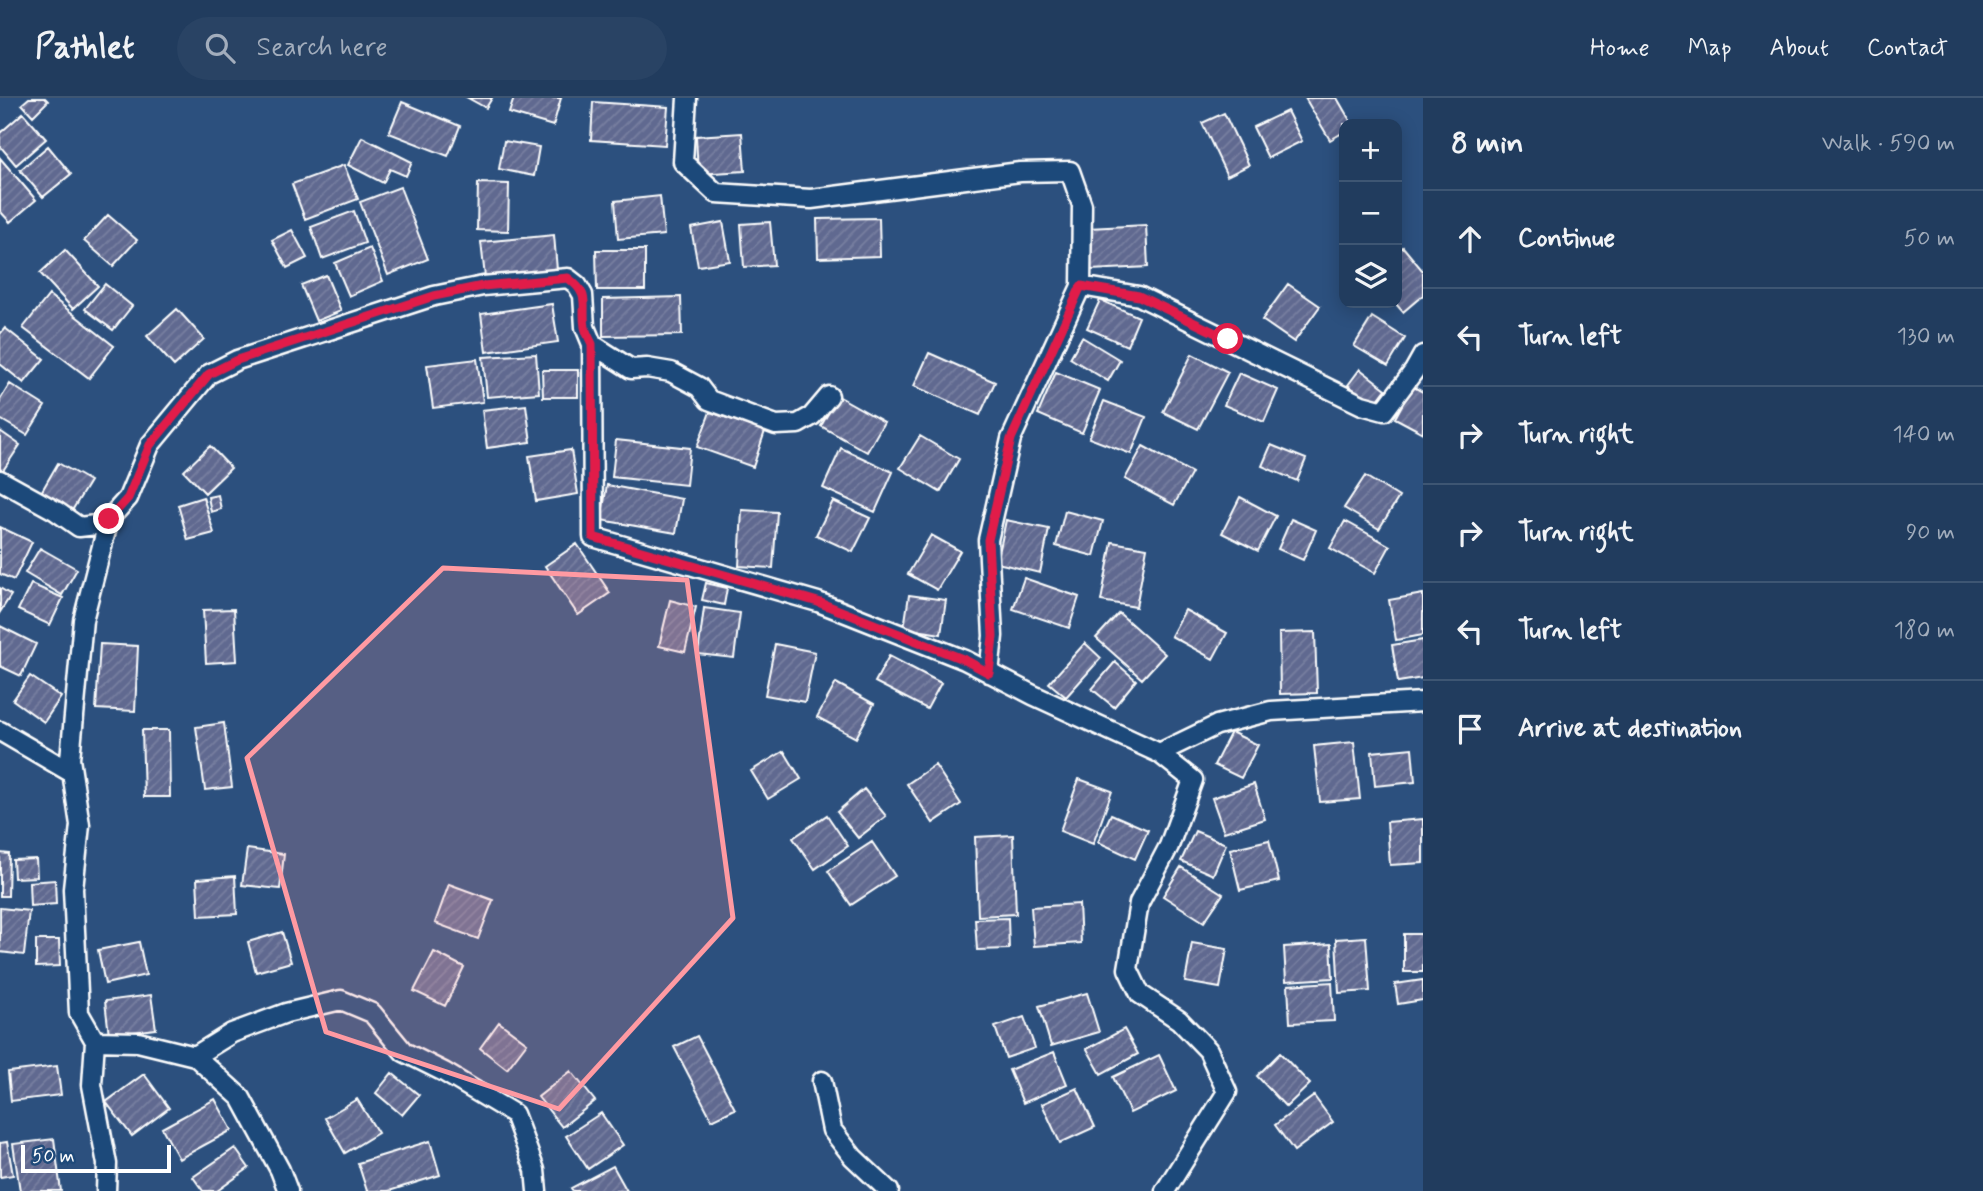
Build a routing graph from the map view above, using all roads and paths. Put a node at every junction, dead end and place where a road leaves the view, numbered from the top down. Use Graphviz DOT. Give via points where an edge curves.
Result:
graph roads {
  1 [pos="687,98"];
  2 [pos="1081,286"];
  3 [pos="592,344"];
  4 [pos="1423,355"];
  5 [pos="830,397"];
  6 [pos="0,481"];
  7 [pos="109,519"];
  8 [pos="989,673"];
  9 [pos="1423,702"];
  10 [pos="0,731"];
  11 [pos="1159,752"];
  12 [pos="72,773"];
  13 [pos="95,1041"];
  14 [pos="195,1056"];
  15 [pos="822,1081"];
  16 [pos="106,1191"];
  17 [pos="288,1191"];
  18 [pos="537,1191"];
  19 [pos="889,1191"];
  20 [pos="1166,1191"];
  1 -- 2 [label="street" via="683,162 716,193 811,199 1020,172 1070,171 1082,205"];
  2 -- 4 [label="street" via="1139,296 1362,405 1384,411"];
  2 -- 8 [label="street" via="1011,439 988,540 993,636"];
  3 -- 5 [label="street" via="631,369 671,372 699,387 709,400 776,425 798,424"];
  3 -- 7 [label="street" via="585,327 583,295 568,278 434,296 237,360 209,374 150,445 128,498"];
  3 -- 8 [label="street" via="593,537 818,602"];
  6 -- 7 [label="street" via="79,527"];
  7 -- 12 [label="street" via="83,620"];
  8 -- 11 [label="street"];
  9 -- 11 [label="street" via="1271,711 1217,725"];
  10 -- 12 [label="street"];
  11 -- 20 [label="street" via="1193,780 1168,846 1139,903 1128,969 1140,994 1179,1020 1208,1050 1227,1092"];
  12 -- 13 [label="street" via="80,825 73,890 79,1013"];
  13 -- 14 [label="street" via="138,1042"];
  13 -- 16 [label="street" via="92,1085 107,1164"];
  14 -- 17 [label="street" via="241,1098"];
  14 -- 18 [label="street" via="232,1033 341,1000 372,1013 404,1052 514,1114 535,1170"];
  15 -- 19 [label="street" via="832,1130"];
}
